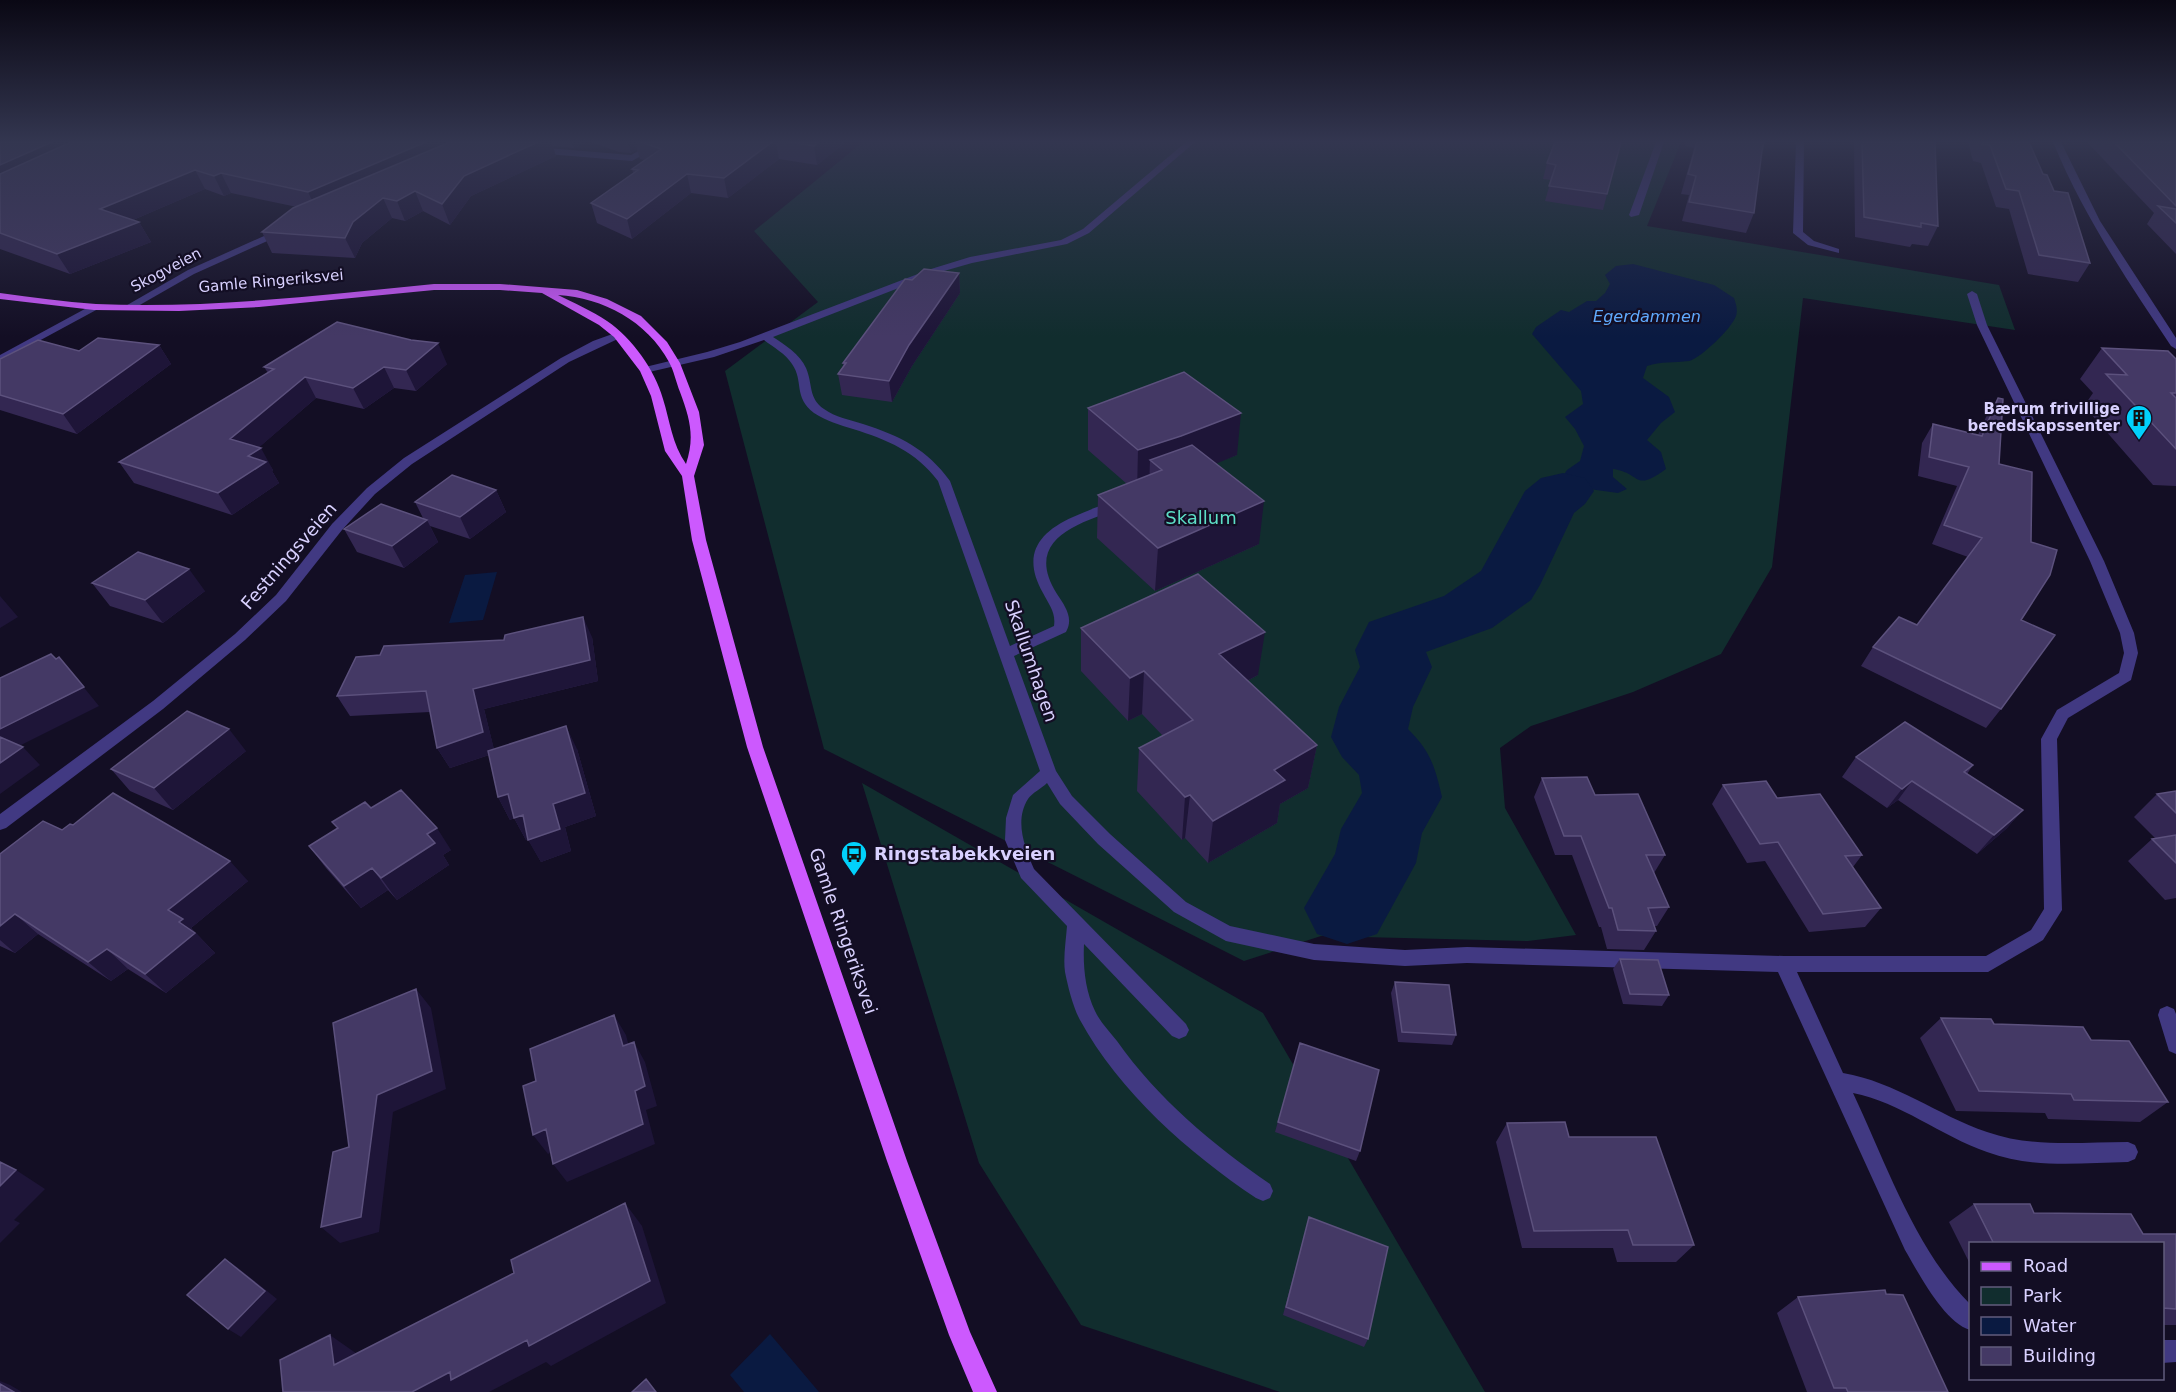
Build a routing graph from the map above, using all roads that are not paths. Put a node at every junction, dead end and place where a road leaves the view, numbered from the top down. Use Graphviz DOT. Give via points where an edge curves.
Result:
graph roads {
  1 [pos="1114,207"];
  2 [pos="1637,207"];
  3 [pos="1799,207"];
  4 [pos="2090,207"];
  5 [pos="1634,215"];
  6 [pos="291,228"];
  7 [pos="1836,251"];
  8 [pos="546,292"];
  9 [pos="1972,294"];
  10 [pos="0,296"];
  11 [pos="94,307"];
  12 [pos="127,308"];
  13 [pos="618,335"];
  14 [pos="765,336"];
  15 [pos="2176,346"];
  16 [pos="0,359"];
  17 [pos="675,363"];
  18 [pos="645,370"];
  19 [pos="687,476"];
  20 [pos="1127,503"];
  21 [pos="1007,653"];
  22 [pos="1049,772"];
  23 [pos="0,823"];
  24 [pos="1076,924"];
  25 [pos="1784,964"];
  26 [pos="2167,1015"];
  27 [pos="1179,1030"];
  28 [pos="2176,1045"];
  29 [pos="1837,1081"];
  30 [pos="2128,1152"];
  31 [pos="1263,1191"];
  32 [pos="1969,1317"];
  33 [pos="985,1392"];
  1 -- 14 [label="street" via="1086,231 1064,242 934,271"];
  2 -- 5 [label="street"];
  3 -- 7 [label="street" via="1798,233 1811,243"];
  4 -- 15 [label="street" via="2127,274"];
  6 -- 12 [label="street, Skogveien" via="191,272"];
  8 -- 12 [label="main road, Gamle Ringeriksvei" via="490,286 434,287 221,307"];
  8 -- 13 [label="main road, Gamle Ringeriksvei"];
  8 -- 17 [label="main road, Gamle Ringeriksvei" via="577,292 625,310 651,330"];
  9 -- 25 [label="street, Skallumhagen" via="1982,326 2097,561 2127,633 2131,653 2126,676 2062,714 2049,739 2053,910 2037,935 1988,964"];
  10 -- 11 [label="main road, Gamle Ringeriksvei"];
  11 -- 12 [label="main road, Gamle Ringeriksvei"];
  11 -- 16 [label="street"];
  13 -- 18 [label="main road, Gamle Ringeriksvei"];
  13 -- 23 [label="street, Festningsveien" via="565,360 408,461 364,498 282,597 240,637 158,705"];
  14 -- 17 [label="street"];
  14 -- 21 [label="street, Skallumhagen" via="800,367 805,396 818,410 836,420 884,434 929,460 944,481"];
  17 -- 18 [label="street"];
  17 -- 19 [label="main road, Gamle Ringeriksvei" via="693,412 698,445"];
  18 -- 19 [label="main road, Gamle Ringeriksvei" via="657,396 671,452"];
  19 -- 33 [label="main road, Gamle Ringeriksvei" via="699,540 755,747 901,1172 960,1335"];
  20 -- 21 [label="street" via="1057,530 1039,549 1038,570 1062,609 1061,629"];
  21 -- 22 [label="street, Skallumhagen"];
  22 -- 24 [label="street" via="1021,795 1013,840 1027,873"];
  22 -- 25 [label="street, Skallumhagen" via="1066,800 1104,839 1180,907 1226,933 1314,952 1405,958 1467,955"];
  24 -- 27 [label="street"];
  24 -- 31 [label="street" via="1074,970 1087,1015 1125,1069 1173,1120 1219,1161"];
  25 -- 29 [label="street"];
  26 -- 28 [label="street"];
  29 -- 30 [label="street" via="1876,1090 1953,1129 2023,1153"];
  29 -- 32 [label="street" via="1919,1255 1954,1304"];
}
